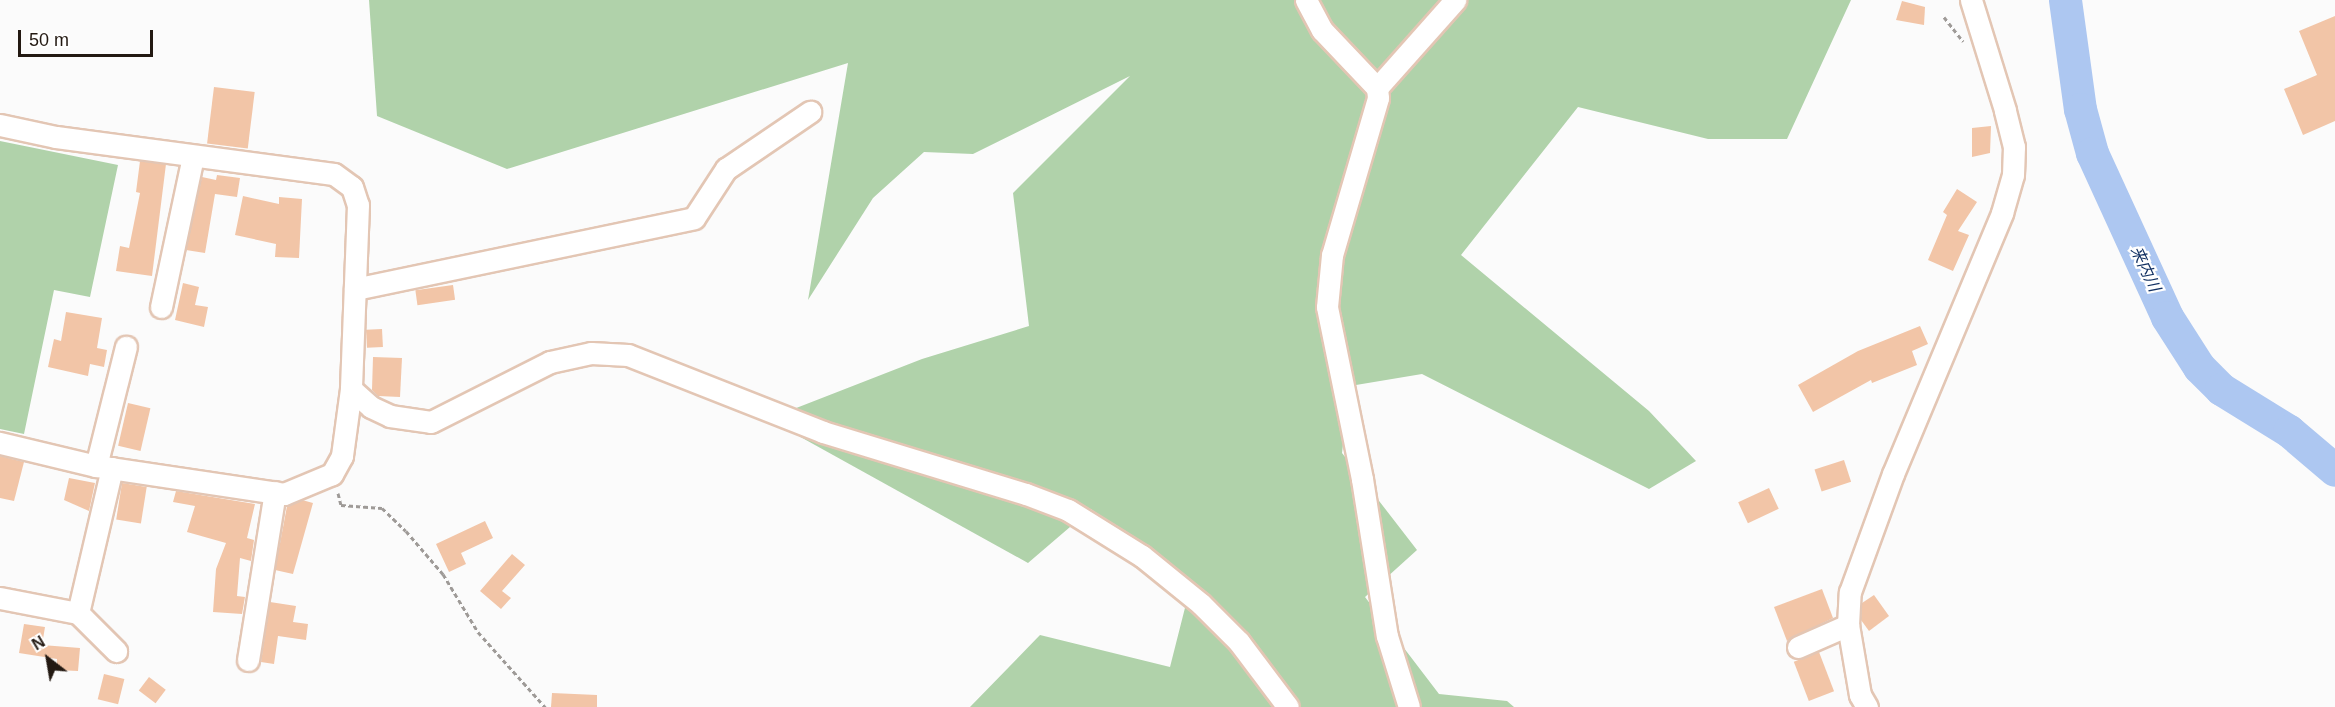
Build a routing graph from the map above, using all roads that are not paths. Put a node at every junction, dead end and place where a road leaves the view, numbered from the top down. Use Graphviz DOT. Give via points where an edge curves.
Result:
graph roads {
  1 [pos="1306,0"];
  2 [pos="1455,0"];
  3 [pos="1971,0"];
  4 [pos="1377,88"];
  5 [pos="810,112"];
  6 [pos="0,125"];
  7 [pos="193,156"];
  8 [pos="355,289"];
  9 [pos="161,307"];
  10 [pos="126,347"];
  11 [pos="351,389"];
  12 [pos="0,443"];
  13 [pos="104,467"];
  14 [pos="275,492"];
  15 [pos="0,598"];
  16 [pos="78,613"];
  17 [pos="1848,625"];
  18 [pos="1798,646"];
  19 [pos="116,651"];
  20 [pos="248,660"];
  21 [pos="1288,707"];
  22 [pos="1409,707"];
  23 [pos="1867,707"];
  1 -- 4 [label="street" via="1323,30"];
  2 -- 4 [label="street"];
  3 -- 17 [label="street" via="2006,110 2013,175 2002,213 1893,474 1850,592"];
  4 -- 22 [label="street" via="1378,98 1332,255 1328,307 1388,636"];
  5 -- 8 [label="street" via="726,169 694,218"];
  6 -- 7 [label="street"];
  7 -- 8 [label="street" via="334,174 352,187 358,205"];
  7 -- 9 [label="street"];
  8 -- 11 [label="street"];
  10 -- 13 [label="street"];
  11 -- 14 [label="street" via="342,456 332,474 284,494"];
  11 -- 21 [label="street" via="371,407 390,416 408,422 431,422 550,362 591,353 628,355 823,432 1068,510 1142,556 1201,604 1239,642"];
  12 -- 13 [label="street"];
  13 -- 14 [label="street"];
  13 -- 16 [label="street"];
  14 -- 20 [label="street"];
  15 -- 16 [label="street"];
  16 -- 19 [label="street"];
  17 -- 18 [label="street"];
  17 -- 23 [label="street" via="1860,695"];
}
